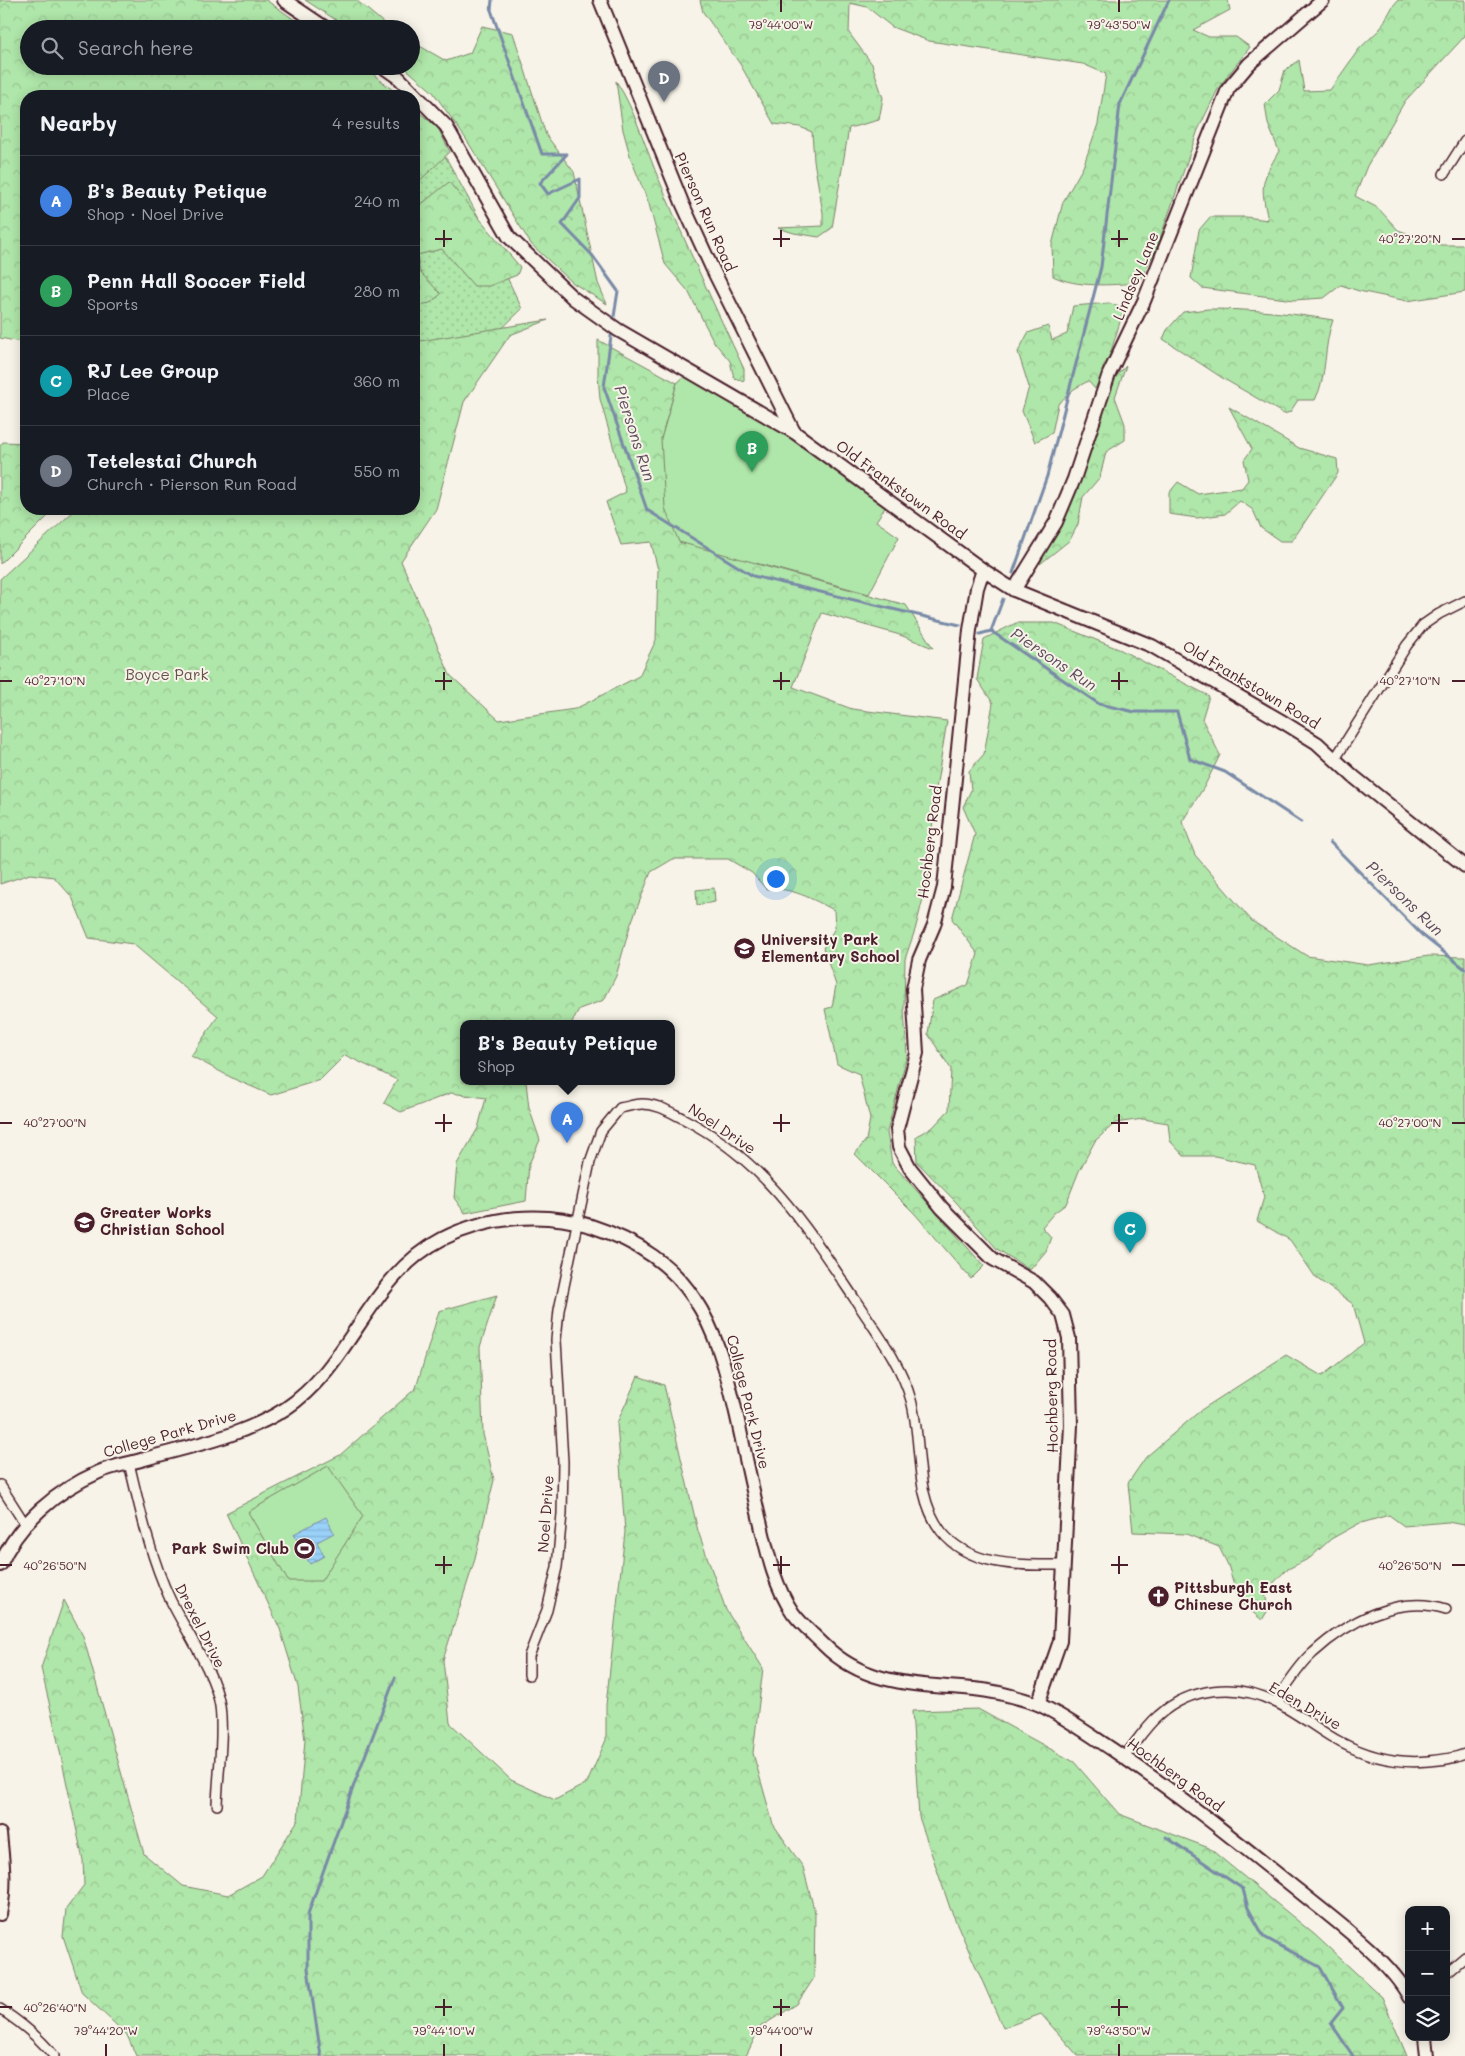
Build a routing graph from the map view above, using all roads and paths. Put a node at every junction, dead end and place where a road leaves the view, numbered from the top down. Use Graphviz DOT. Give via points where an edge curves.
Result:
graph roads {
  1 [pos="284,0"];
  2 [pos="600,0"];
  3 [pos="1323,0"];
  4 [pos="314,20"];
  5 [pos="394,75"];
  6 [pos="410,90"];
  7 [pos="420,100"];
  8 [pos="1465,141"];
  9 [pos="1444,174"];
  10 [pos="794,432"];
  11 [pos="983,570"];
  12 [pos="1014,590"];
  13 [pos="1465,601"];
  14 [pos="1335,759"];
  15 [pos="1465,866"];
  16 [pos="578,1222"];
  17 [pos="129,1463"];
  18 [pos="0,1484"];
  19 [pos="25,1524"];
  20 [pos="0,1565"];
  21 [pos="1064,1565"];
  22 [pos="1446,1609"];
  23 [pos="529,1675"];
  24 [pos="1275,1702"];
  25 [pos="1038,1704"];
  26 [pos="1465,1754"];
  27 [pos="1124,1757"];
  28 [pos="217,1805"];
  29 [pos="0,1841"];
  30 [pos="0,1914"];
  31 [pos="1465,1958"];
  32 [pos="1450,1970"];
  33 [pos="1405,1990"];
  34 [pos="0,2009"];
  35 [pos="1425,2041"];
  36 [pos="54,2056"];
  37 [pos="1427,2056"];
  1 -- 4 [label="street"];
  2 -- 10 [label="street, Pierson Run Road" via="683,205"];
  3 -- 12 [label="street, Lindsey Lane" via="1249,64 1228,89 1144,301 1109,374 1071,488 1056,522"];
  5 -- 6 [label="street, Old Frankstown Road"];
  7 -- 10 [label="street, Old Frankstown Road" via="446,126 509,237 573,298 612,326"];
  8 -- 9 [label="street"];
  10 -- 11 [label="street, Old Frankstown Road"];
  11 -- 12 [label="street, Old Frankstown Road"];
  11 -- 21 [label="street, Hochberg Road" via="970,630 944,887 934,925 919,960 913,989 917,1053 897,1129 899,1147 910,1168 942,1208 993,1259 1034,1282 1063,1315 1070,1347 1071,1425"];
  12 -- 14 [label="street, Old Frankstown Road" via="1152,646 1284,722"];
  13 -- 14 [label="street" via="1423,625"];
  14 -- 15 [label="street, Old Frankstown Road"];
  16 -- 17 [label="street, College Park Drive" via="536,1217 498,1220 442,1239 403,1266 385,1286 327,1370 287,1407 262,1423 234,1434"];
  16 -- 21 [label="street, Noel Drive" via="600,1131 620,1108 641,1104 660,1106 744,1158 768,1180 810,1231 900,1370 911,1400 923,1496 941,1531 971,1556 1015,1565"];
  16 -- 23 [label="street, Noel Drive" via="559,1310 556,1340 563,1462 560,1540 547,1610 529,1656"];
  16 -- 25 [label="street, College Park Drive" via="614,1234 649,1254 678,1278 702,1309 721,1351 772,1570 794,1613 827,1649 860,1669 896,1683 978,1689"];
  17 -- 19 [label="street, College Park Drive" via="102,1470 75,1484"];
  17 -- 28 [label="street, Drexel Drive" via="154,1561 216,1688 220,1706"];
  18 -- 19 [label="street"];
  19 -- 20 [label="street, College Park Drive"];
  21 -- 25 [label="street, Hochberg Road" via="1060,1641"];
  22 -- 24 [label="street" via="1432,1604 1411,1604 1366,1616 1312,1654"];
  24 -- 26 [label="street, Eden Drive" via="1341,1742 1393,1762 1454,1758"];
  24 -- 27 [label="street, Eden Drive" via="1257,1694 1234,1690 1204,1691 1181,1700 1158,1716"];
  25 -- 27 [label="street, Hochberg Road" via="1073,1722"];
  27 -- 33 [label="street, Hochberg Road" via="1232,1837 1337,1923 1396,1976"];
  29 -- 30 [label="street" via="4,1895"];
  31 -- 32 [label="street"];
  34 -- 36 [label="street"];
  35 -- 37 [label="street"];
}
